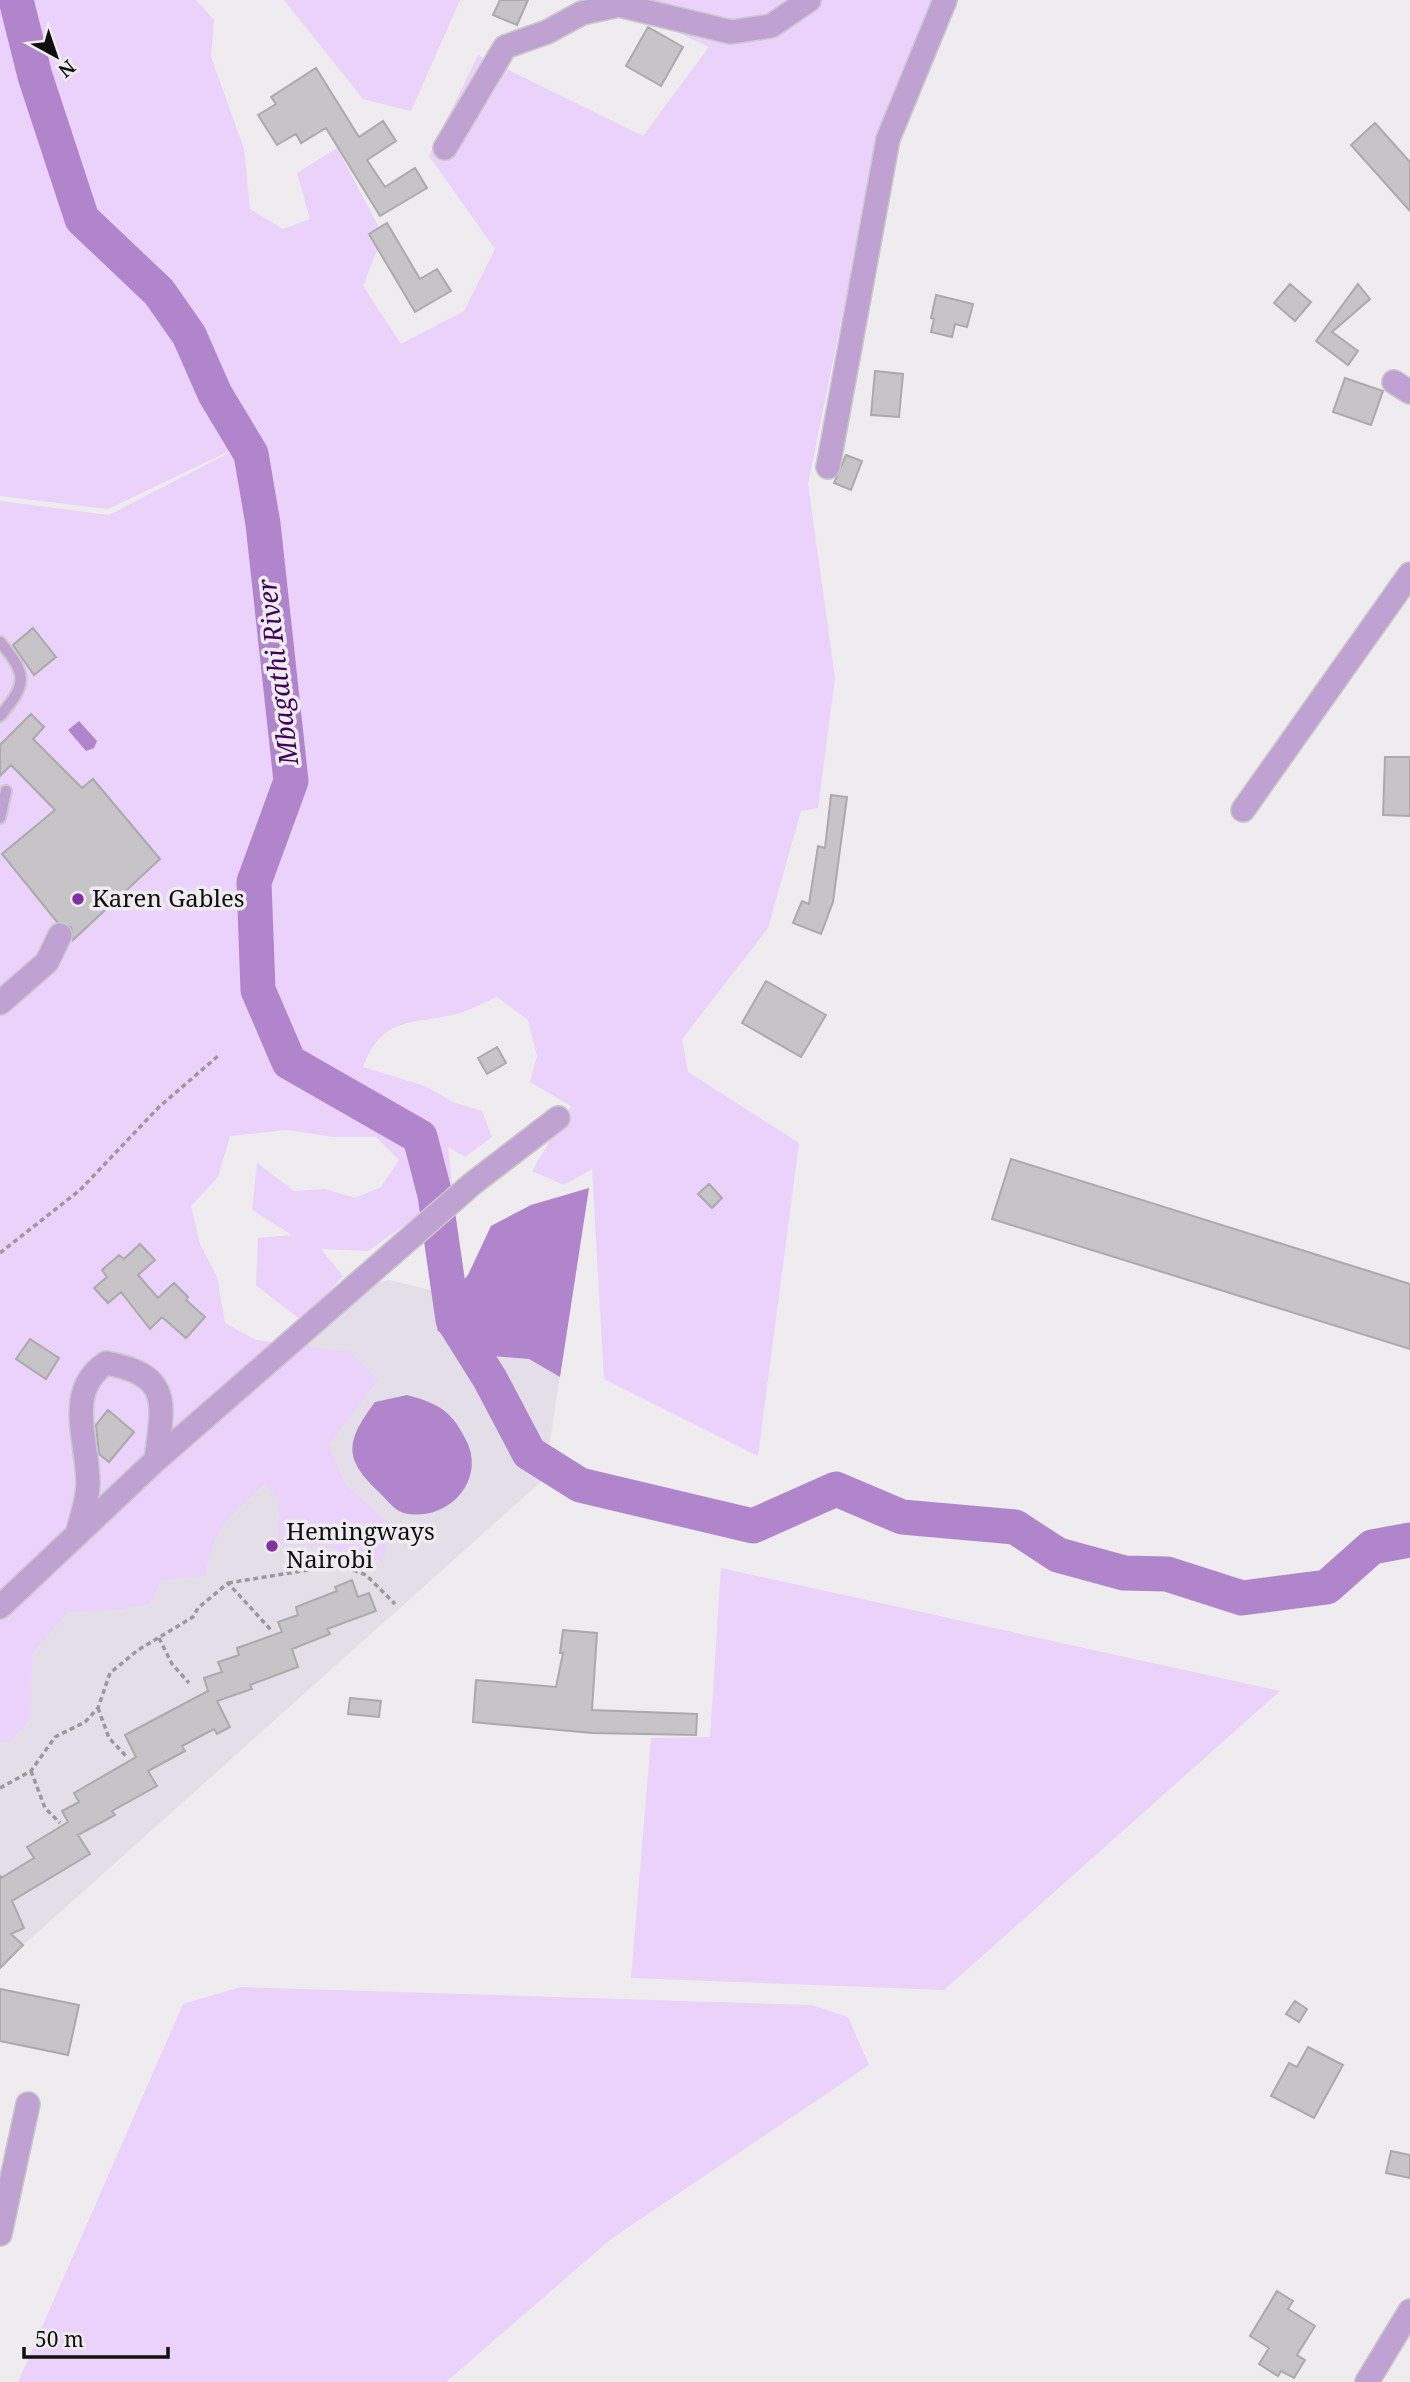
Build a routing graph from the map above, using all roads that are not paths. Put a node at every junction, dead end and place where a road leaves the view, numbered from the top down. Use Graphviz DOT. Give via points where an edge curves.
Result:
graph roads {
  1 [pos="809,0"];
  2 [pos="945,0"];
  3 [pos="446,148"];
  4 [pos="828,467"];
  5 [pos="1410,574"];
  6 [pos="0,642"];
  7 [pos="0,716"];
  8 [pos="6,791"];
  9 [pos="1243,810"];
  10 [pos="0,818"];
  11 [pos="60,935"];
  12 [pos="1,1000"];
  13 [pos="558,1118"];
  14 [pos="156,1460"];
  15 [pos="78,1531"];
  16 [pos="0,1607"];
  17 [pos="27,2104"];
  18 [pos="0,2234"];
  19 [pos="1410,2311"];
  20 [pos="1367,2382"];
  1 -- 3 [label="street" via="771,26 731,32 619,5 582,13 505,47"];
  2 -- 4 [label="street" via="888,139"];
  5 -- 9 [label="street"];
  6 -- 7 [label="lane" via="22,673 23,683"];
  8 -- 10 [label="lane"];
  11 -- 12 [label="street" via="47,962"];
  13 -- 14 [label="street" via="472,1184"];
  14 -- 15 [label="street"];
  14 -- 15 [label="street" via="163,1410 156,1386 136,1369 106,1363 82,1389 82,1437 89,1484"];
  15 -- 16 [label="street"];
  17 -- 18 [label="street"];
  19 -- 20 [label="street"];
}
